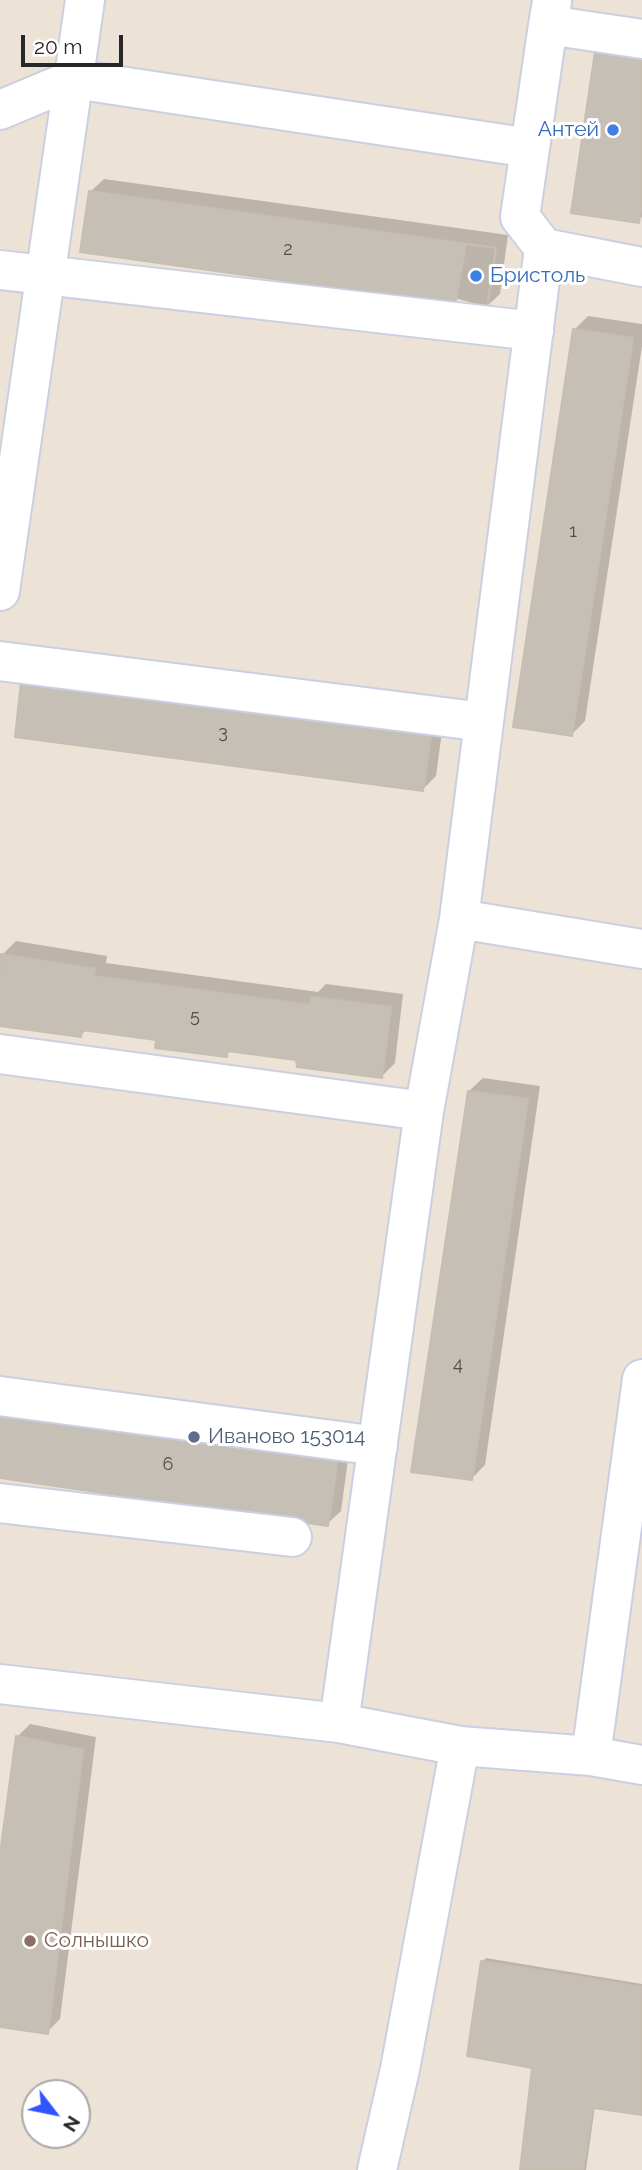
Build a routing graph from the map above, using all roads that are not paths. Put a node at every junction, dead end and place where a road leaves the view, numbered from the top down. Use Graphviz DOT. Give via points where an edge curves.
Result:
graph roads {
  1 [pos="85,0"];
  2 [pos="550,13"];
  3 [pos="642,38"];
  4 [pos="74,79"];
  5 [pos="0,110"];
  6 [pos="530,148"];
  7 [pos="544,248"];
  8 [pos="642,267"];
  9 [pos="0,270"];
  10 [pos="45,277"];
  11 [pos="534,331"];
  12 [pos="0,592"];
  13 [pos="0,661"];
  14 [pos="484,722"];
  15 [pos="459,919"];
  16 [pos="642,950"];
  17 [pos="0,1054"];
  18 [pos="424,1111"];
  19 [pos="642,1379"];
  20 [pos="0,1396"];
  21 [pos="378,1446"];
  22 [pos="0,1503"];
  23 [pos="292,1537"];
  24 [pos="0,1684"];
  25 [pos="339,1723"];
  26 [pos="460,1746"];
  27 [pos="591,1756"];
  28 [pos="642,1765"];
  29 [pos="377,2170"];
  1 -- 4 [label="street"];
  2 -- 3 [label="street"];
  2 -- 6 [label="street"];
  4 -- 5 [label="street"];
  4 -- 6 [label="street"];
  4 -- 10 [label="street"];
  6 -- 7 [label="street" via="520,217"];
  7 -- 8 [label="street"];
  7 -- 11 [label="street"];
  9 -- 10 [label="street"];
  10 -- 11 [label="street"];
  10 -- 12 [label="street"];
  11 -- 14 [label="street"];
  13 -- 14 [label="street"];
  14 -- 15 [label="street"];
  15 -- 16 [label="street"];
  15 -- 18 [label="street"];
  17 -- 18 [label="street"];
  18 -- 21 [label="street"];
  19 -- 27 [label="street"];
  20 -- 21 [label="street"];
  21 -- 25 [label="street"];
  22 -- 23 [label="street"];
  24 -- 25 [label="street"];
  25 -- 26 [label="street"];
  26 -- 27 [label="street"];
  26 -- 29 [label="street"];
  27 -- 28 [label="street"];
}
